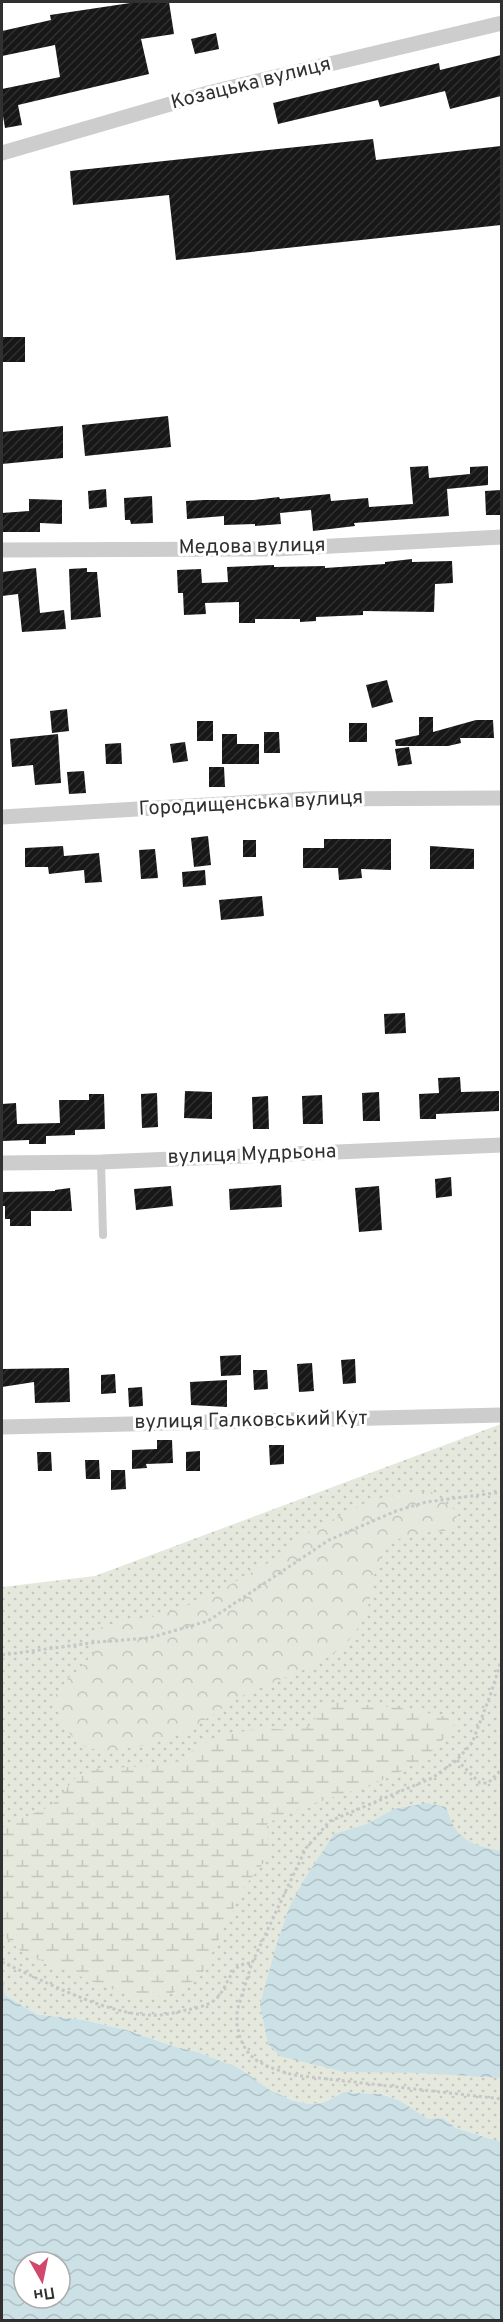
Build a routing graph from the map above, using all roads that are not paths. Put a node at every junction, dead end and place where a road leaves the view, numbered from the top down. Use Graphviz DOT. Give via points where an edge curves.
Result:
graph roads {
  1 [pos="501,23"];
  2 [pos="2,153"];
  3 [pos="501,537"];
  4 [pos="2,550"];
  5 [pos="501,798"];
  6 [pos="2,817"];
  7 [pos="501,1145"];
  8 [pos="101,1162"];
  9 [pos="2,1163"];
  10 [pos="103,1235"];
  11 [pos="501,1415"];
  12 [pos="2,1426"];
  1 -- 2 [label="street, Козацька вулиця" via="208,93"];
  3 -- 4 [label="street, Медова вулиця" via="276,549"];
  5 -- 6 [label="street, Городищенська вулиця" via="309,799"];
  7 -- 8 [label="street, вулиця Мудрьона"];
  8 -- 9 [label="street, вулиця Мудрьона"];
  8 -- 10 [label="lane"];
  11 -- 12 [label="street, вулиця Галковський Кут"];
}
